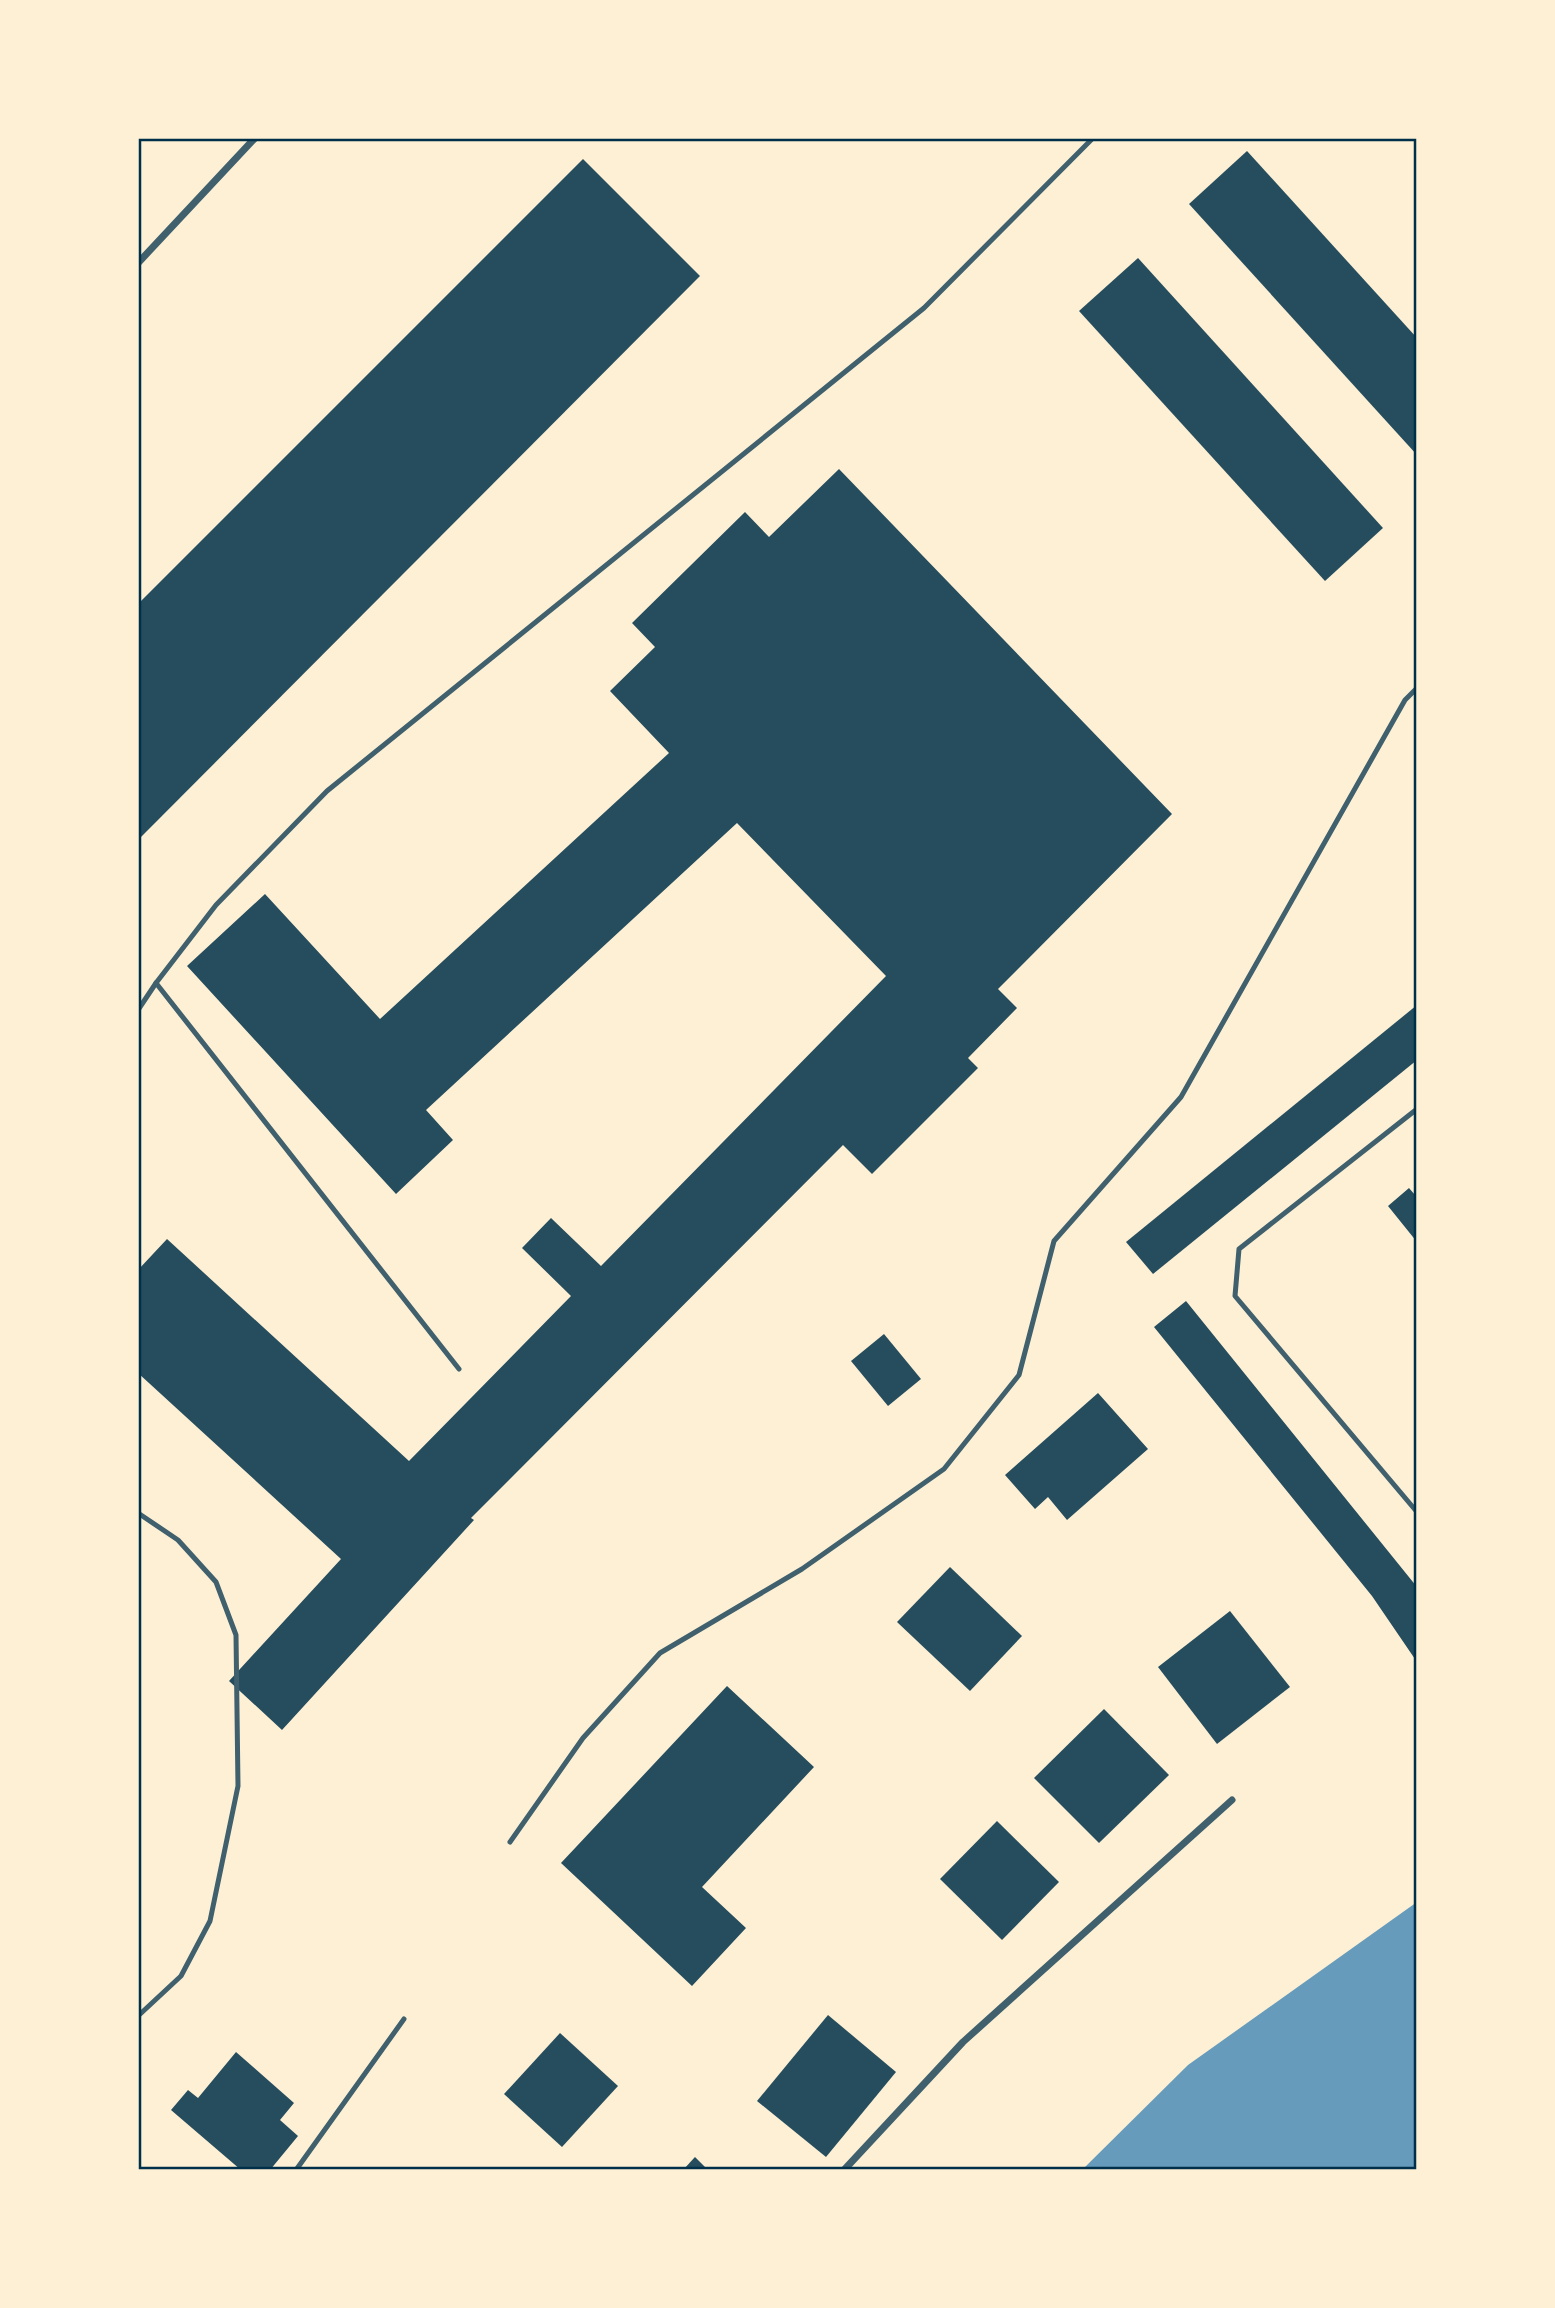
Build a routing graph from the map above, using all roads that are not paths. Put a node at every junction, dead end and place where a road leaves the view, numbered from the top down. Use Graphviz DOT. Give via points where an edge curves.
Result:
graph roads {
  1 [pos="254,138"];
  2 [pos="1093,138"];
  3 [pos="138,263"];
  4 [pos="1417,688"];
  5 [pos="156,983"];
  6 [pos="138,1010"];
  7 [pos="1417,1109"];
  8 [pos="459,1369"];
  9 [pos="1417,1512"];
  10 [pos="138,1513"];
  11 [pos="1232,1800"];
  12 [pos="510,1842"];
  13 [pos="138,2016"];
  14 [pos="404,2020"];
  15 [pos="296,2170"];
  16 [pos="844,2170"];
  1 -- 3 [label="street"];
  2 -- 5 [label="lane" via="925,308 327,791 216,905"];
  4 -- 12 [label="lane" via="1405,700 1181,1097 1054,1241 1019,1375 944,1469 802,1569 660,1653 583,1738"];
  5 -- 6 [label="lane"];
  5 -- 8 [label="lane"];
  7 -- 9 [label="lane" via="1239,1249 1235,1296"];
  10 -- 13 [label="lane" via="178,1540 216,1582 236,1635 238,1786 210,1921 181,1976"];
  11 -- 16 [label="street" via="962,2042"];
  14 -- 15 [label="lane"];
}
